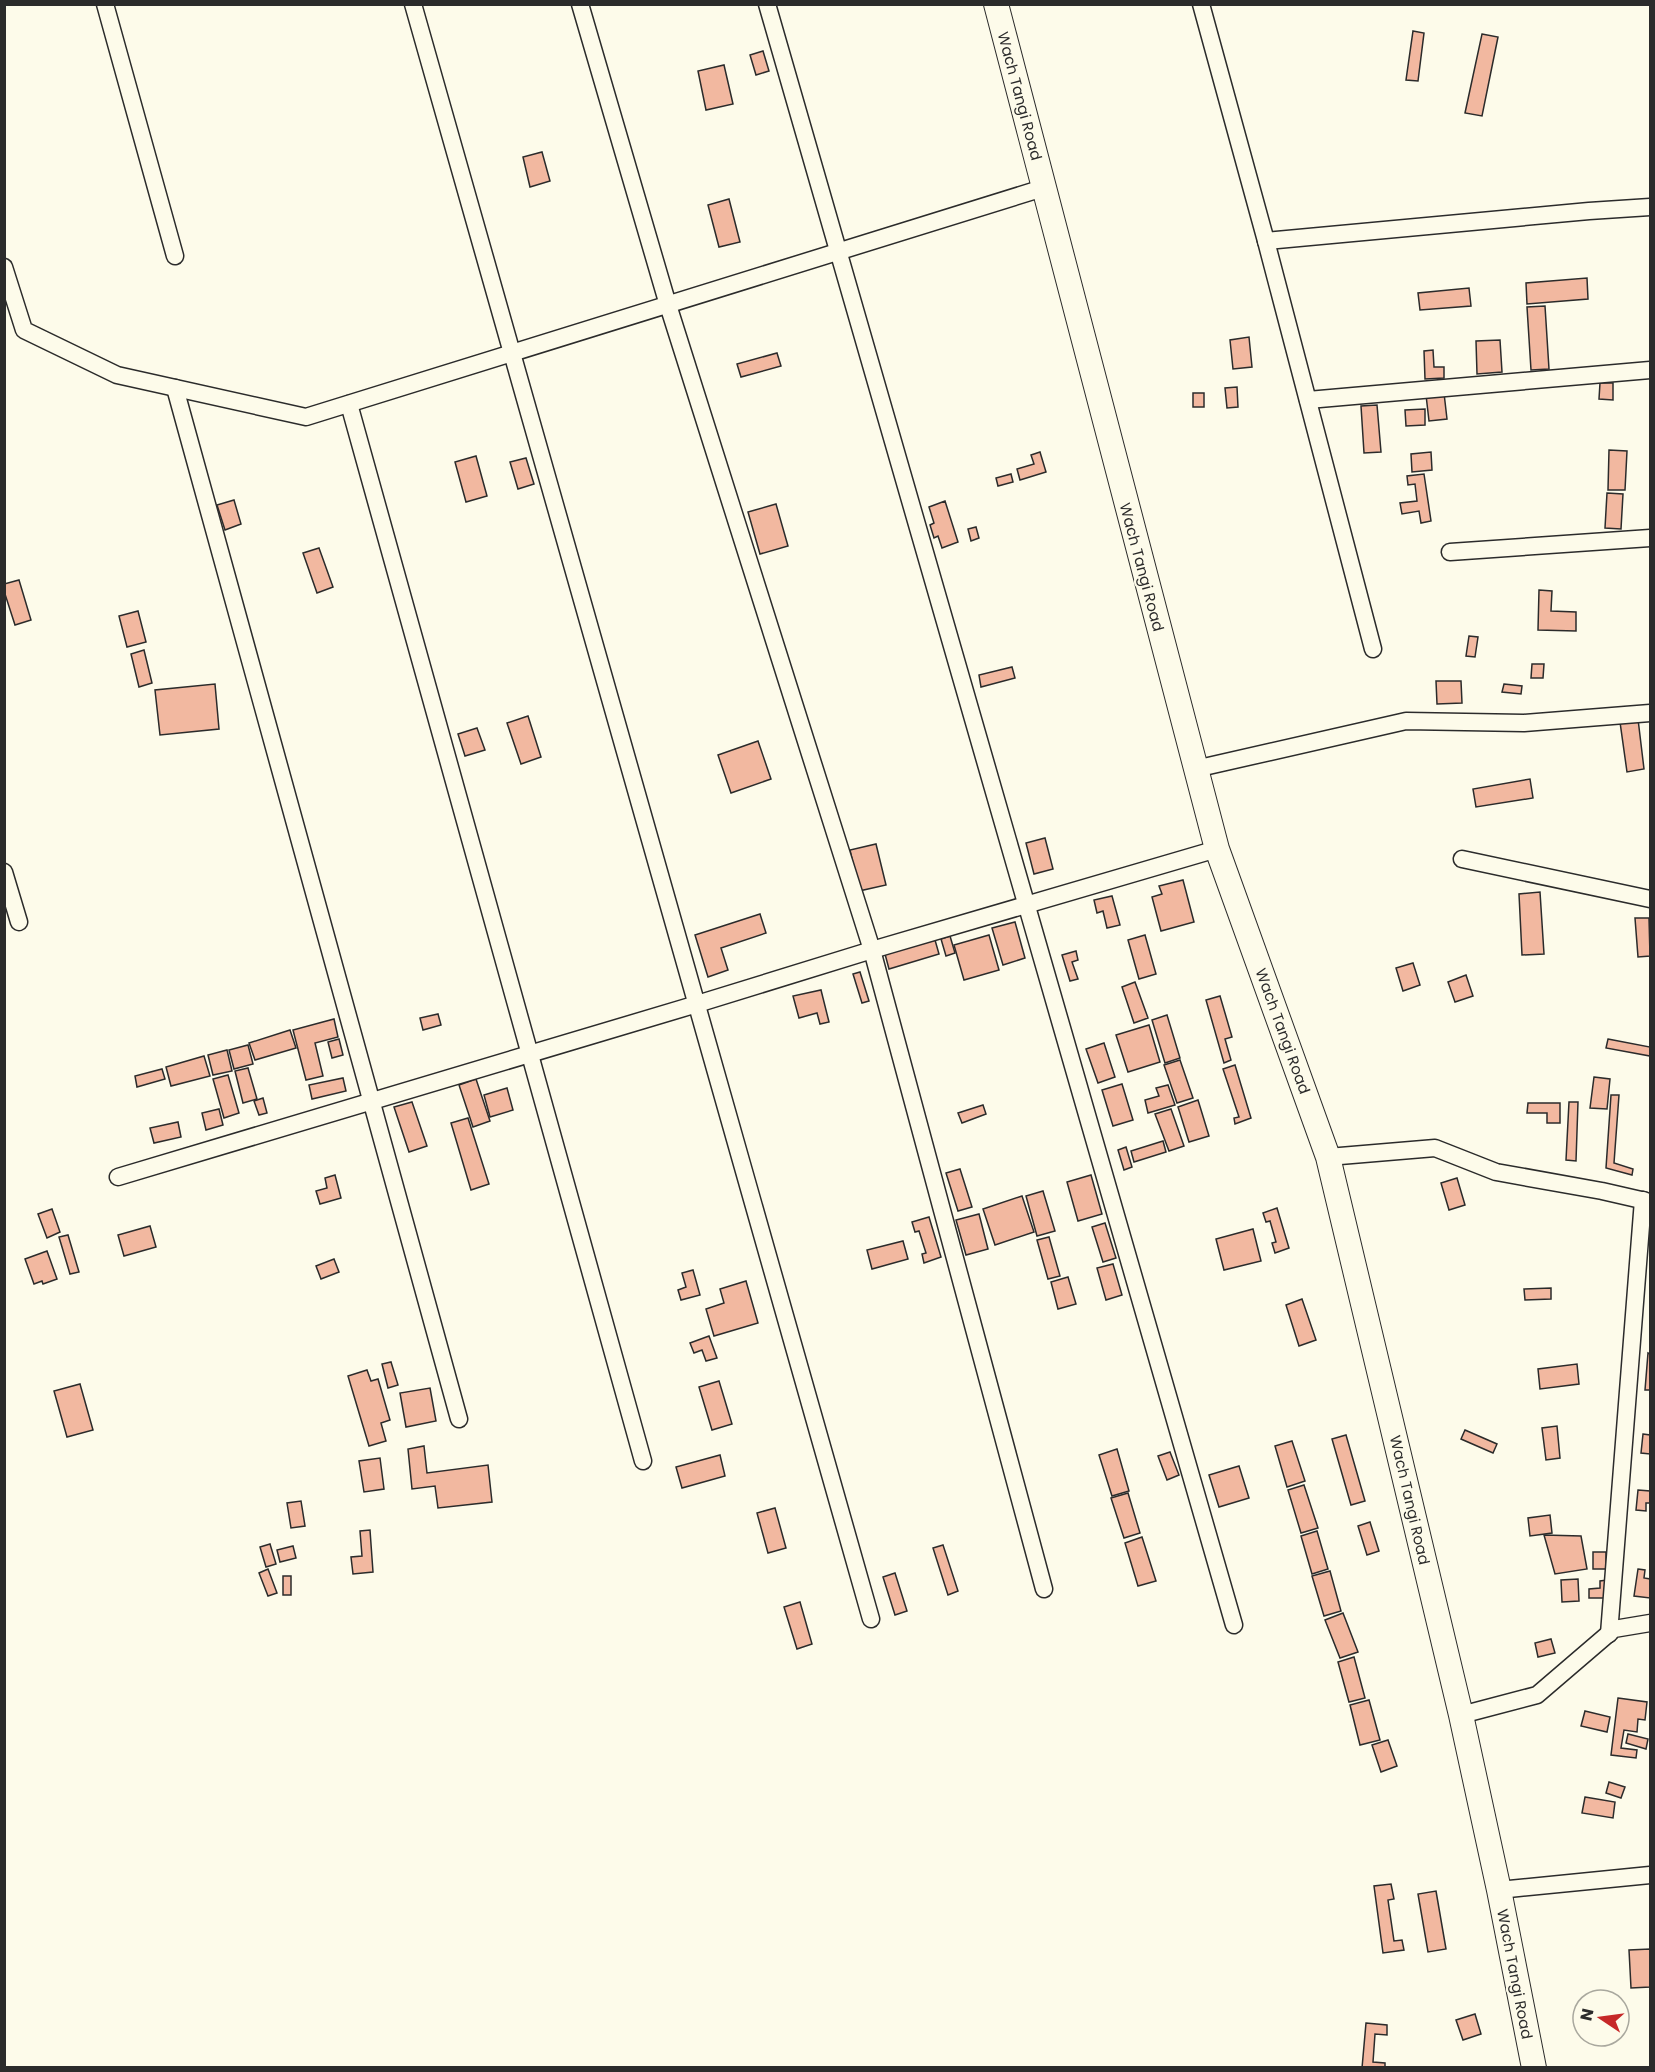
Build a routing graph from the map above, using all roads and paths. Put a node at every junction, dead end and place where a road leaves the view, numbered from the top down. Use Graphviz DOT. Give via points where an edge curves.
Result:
graph roads {
  1 [pos="105,4"];
  2 [pos="413,4"];
  3 [pos="580,4"];
  4 [pos="767,4"];
  5 [pos="996,4"];
  6 [pos="1201,4"];
  7 [pos="1043,188"];
  8 [pos="1650,207"];
  9 [pos="1266,242"];
  10 [pos="838,251"];
  11 [pos="175,255"];
  12 [pos="4,267"];
  13 [pos="668,305"];
  14 [pos="512,353"];
  15 [pos="1650,370"];
  16 [pos="175,388"];
  17 [pos="1308,400"];
  18 [pos="349,404"];
  19 [pos="1650,538"];
  20 [pos="1450,552"];
  21 [pos="1373,649"];
  22 [pos="1650,713"];
  23 [pos="1195,769"];
  24 [pos="1217,849"];
  25 [pos="1462,859"];
  26 [pos="4,872"];
  27 [pos="1650,899"];
  28 [pos="1027,906"];
  29 [pos="19,922"];
  30 [pos="872,950"];
  31 [pos="697,1004"];
  32 [pos="530,1054"];
  33 [pos="372,1102"];
  34 [pos="1328,1157"];
  35 [pos="118,1178"];
  36 [pos="1647,1201"];
  37 [pos="459,1419"];
  38 [pos="643,1461"];
  39 [pos="1044,1589"];
  40 [pos="871,1618"];
  41 [pos="1650,1623"];
  42 [pos="1234,1626"];
  43 [pos="1609,1634"];
  44 [pos="1461,1715"];
  45 [pos="1650,1875"];
  46 [pos="1499,1890"];
  47 [pos="1534,2067"];
  1 -- 11 [label="street"];
  2 -- 14 [label="street"];
  3 -- 13 [label="street"];
  4 -- 10 [label="street"];
  5 -- 7 [label="main road, Wach Tangi Road"];
  6 -- 9 [label="street"];
  7 -- 10 [label="street"];
  7 -- 23 [label="main road, Wach Tangi Road"];
  8 -- 9 [label="street"];
  9 -- 17 [label="street"];
  10 -- 13 [label="street"];
  10 -- 28 [label="street"];
  12 -- 16 [label="street" via="24,330 117,375"];
  13 -- 14 [label="street"];
  13 -- 30 [label="street"];
  14 -- 18 [label="street"];
  14 -- 31 [label="street"];
  15 -- 17 [label="street"];
  16 -- 18 [label="street" via="306,417"];
  16 -- 33 [label="street"];
  17 -- 21 [label="street"];
  18 -- 32 [label="street"];
  19 -- 20 [label="street"];
  22 -- 23 [label="street" via="1524,723 1406,721"];
  23 -- 24 [label="main road, Wach Tangi Road"];
  24 -- 28 [label="street"];
  24 -- 34 [label="main road, Wach Tangi Road"];
  25 -- 27 [label="street"];
  26 -- 29 [label="street"];
  28 -- 30 [label="street"];
  28 -- 42 [label="street"];
  30 -- 31 [label="street"];
  30 -- 39 [label="street"];
  31 -- 32 [label="street"];
  31 -- 40 [label="street"];
  32 -- 33 [label="street"];
  32 -- 38 [label="street"];
  33 -- 35 [label="street"];
  33 -- 37 [label="street"];
  34 -- 36 [label="street" via="1435,1148 1496,1172"];
  34 -- 44 [label="main road, Wach Tangi Road"];
  36 -- 43 [label="street"];
  41 -- 43 [label="street" via="1614,1629"];
  43 -- 44 [label="street" via="1537,1695"];
  44 -- 46 [label="main road, Wach Tangi Road"];
  45 -- 46 [label="street"];
  46 -- 47 [label="main road, Wach Tangi Road"];
}
